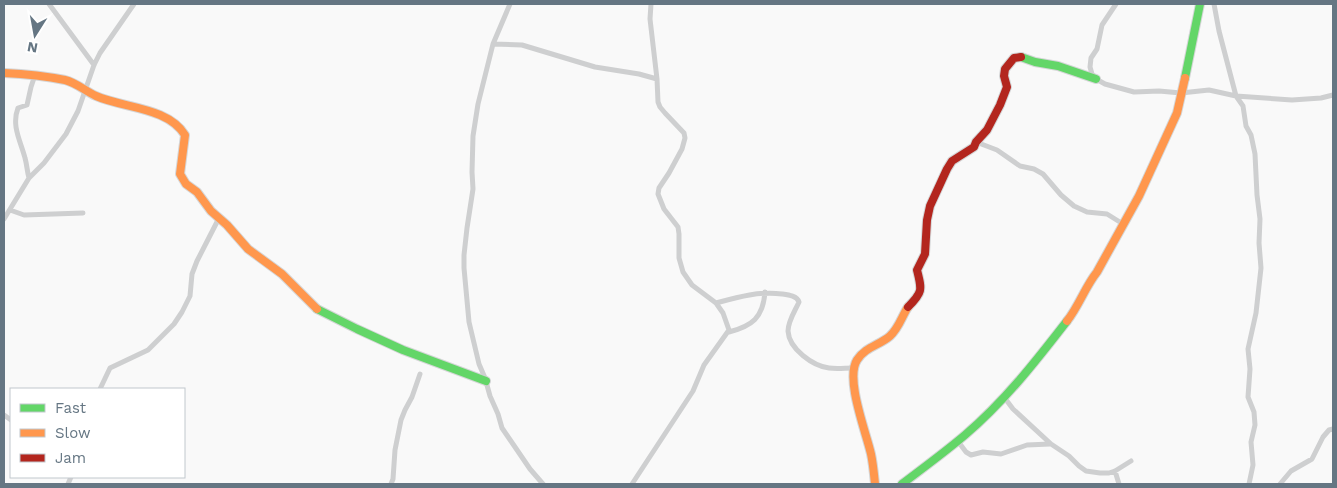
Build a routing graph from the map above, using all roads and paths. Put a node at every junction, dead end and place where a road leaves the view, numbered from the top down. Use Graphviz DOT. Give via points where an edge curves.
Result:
graph roads {
  1 [pos="49,4"];
  2 [pos="134,4"];
  3 [pos="510,4"];
  4 [pos="650,4"];
  5 [pos="1116,4"];
  6 [pos="1200,4"];
  7 [pos="1214,4"];
  8 [pos="493,44"];
  9 [pos="94,65"];
  10 [pos="4,74"];
  11 [pos="35,75"];
  12 [pos="88,79"];
  13 [pos="657,79"];
  14 [pos="1096,80"];
  15 [pos="75,83"];
  16 [pos="85,89"];
  17 [pos="1181,92"];
  18 [pos="1333,94"];
  19 [pos="1236,96"];
  20 [pos="976,142"];
  21 [pos="29,178"];
  22 [pos="10,210"];
  23 [pos="83,213"];
  24 [pos="219,218"];
  25 [pos="4,219"];
  26 [pos="1123,224"];
  27 [pos="764,292"];
  28 [pos="716,303"];
  29 [pos="729,332"];
  30 [pos="853,368"];
  31 [pos="420,374"];
  32 [pos="486,380"];
  33 [pos="100,388"];
  34 [pos="1004,398"];
  35 [pos="1333,429"];
  36 [pos="957,440"];
  37 [pos="1051,444"];
  38 [pos="1131,460"];
  39 [pos="1115,471"];
  40 [pos="391,484"];
  41 [pos="543,484"];
  42 [pos="632,484"];
  43 [pos="875,484"];
  44 [pos="902,484"];
  45 [pos="1119,484"];
  46 [pos="1249,484"];
  47 [pos="1280,484"];
  1 -- 9 [label="street"];
  2 -- 9 [label="street"];
  3 -- 8 [label="street"];
  4 -- 13 [label="street"];
  5 -- 14 [label="street" via="1102,25 1097,49 1091,58 1090,67"];
  6 -- 17 [label="street"];
  7 -- 19 [label="street"];
  8 -- 13 [label="street" via="522,45 589,65"];
  8 -- 32 [label="street" via="473,130 473,189 464,255 469,322"];
  9 -- 12 [label="street"];
  10 -- 11 [label="street"];
  11 -- 15 [label="street"];
  11 -- 21 [label="street" via="28,105 18,108 16,116 17,137"];
  12 -- 15 [label="street"];
  12 -- 16 [label="street"];
  13 -- 28 [label="street" via="660,107 686,138 658,194 664,209 678,227 683,272 692,285"];
  14 -- 17 [label="street" via="1134,92"];
  14 -- 20 [label="street" via="1058,66 1014,58 1005,69 1007,88 1000,105 987,130"];
  15 -- 16 [label="street"];
  16 -- 21 [label="street" via="66,134"];
  16 -- 24 [label="street" via="95,96 162,115 182,130 185,137 180,177"];
  17 -- 19 [label="street" via="1208,90"];
  17 -- 26 [label="street" via="1179,109"];
  18 -- 19 [label="street" via="1295,100"];
  19 -- 46 [label="street" via="1243,106 1245,121 1252,135 1260,219 1261,268 1248,349 1248,398 1255,425"];
  20 -- 26 [label="street" via="997,150 1020,166 1043,174 1074,206 1087,212 1107,214"];
  20 -- 30 [label="street" via="947,169 930,206 924,254 917,270 921,286 919,296 907,308 890,336 863,352"];
  21 -- 22 [label="street"];
  22 -- 23 [label="street" via="24,215"];
  22 -- 25 [label="street"];
  24 -- 32 [label="street" via="248,249 282,274 316,308 403,350"];
  24 -- 33 [label="street" via="192,274 190,296 174,324 148,350 110,368"];
  26 -- 34 [label="street" via="1072,313"];
  27 -- 28 [label="street"];
  27 -- 29 [label="street" via="763,306 757,318 748,326"];
  27 -- 30 [label="street" via="798,299 788,332 795,348 802,354 828,368"];
  28 -- 29 [label="street"];
  29 -- 42 [label="street" via="704,365 692,391"];
  30 -- 43 [label="street" via="855,393 871,454"];
  31 -- 40 [label="street" via="402,420"];
  32 -- 41 [label="street" via="502,428"];
  34 -- 36 [label="street"];
  34 -- 37 [label="street"];
  35 -- 47 [label="street" via="1323,437 1312,459 1291,471"];
  36 -- 37 [label="street" via="971,455 983,452 1001,454 1027,445"];
  36 -- 44 [label="street"];
  37 -- 39 [label="street" via="1090,472 1104,474"];
  38 -- 39 [label="street"];
  39 -- 45 [label="street"];
}
